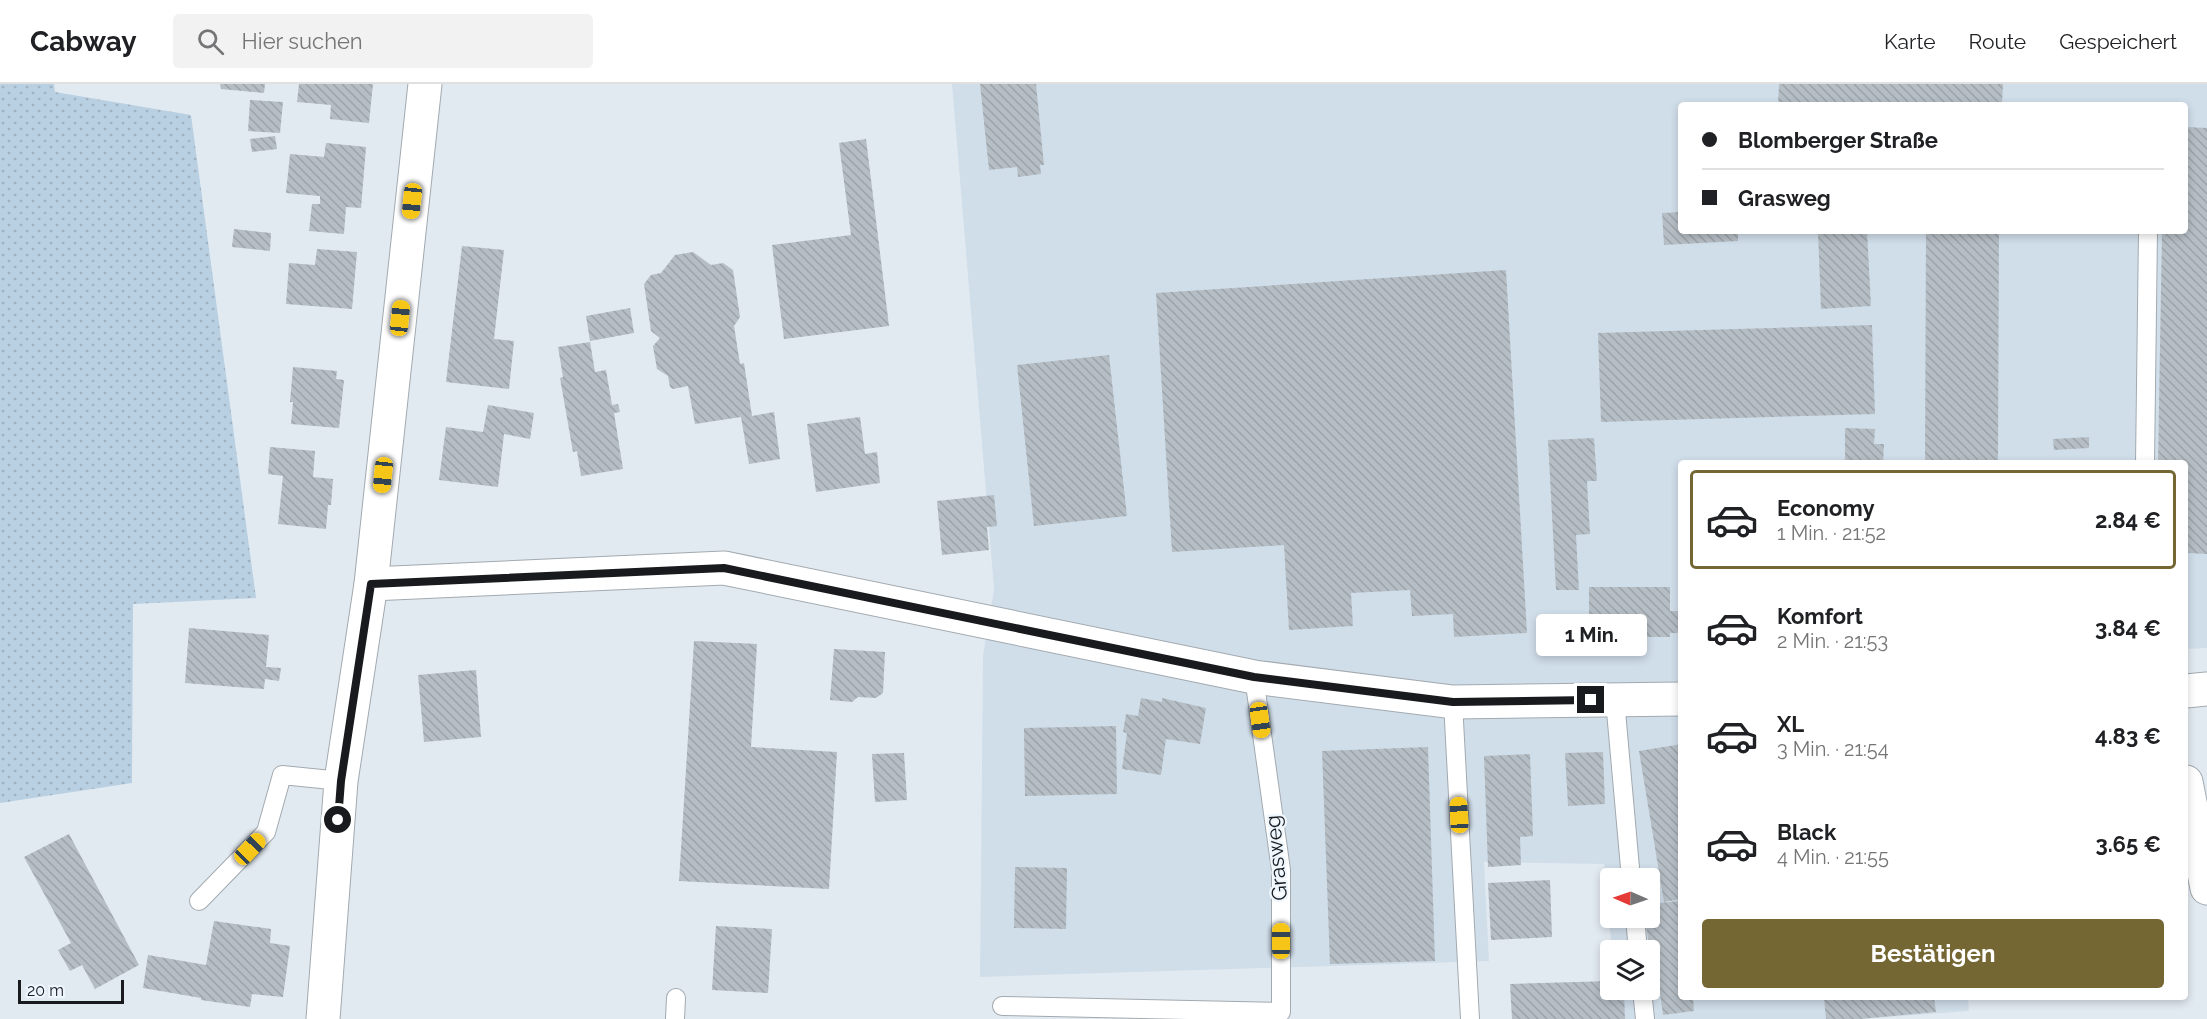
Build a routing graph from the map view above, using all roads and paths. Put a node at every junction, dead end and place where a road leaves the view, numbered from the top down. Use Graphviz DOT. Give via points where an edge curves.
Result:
graph roads {
  1 [pos="425,84"];
  2 [pos="2148,234"];
  3 [pos="2145,460"];
  4 [pos="371,584"];
  5 [pos="1254,677"];
  6 [pos="2207,690"];
  7 [pos="2188,692"];
  8 [pos="1678,699"];
  9 [pos="1615,700"];
  10 [pos="1453,702"];
  11 [pos="341,781"];
  12 [pos="2188,792"];
  13 [pos="1630,868"];
  14 [pos="2207,888"];
  15 [pos="200,901"];
  16 [pos="676,998"];
  17 [pos="1643,1000"];
  18 [pos="1002,1006"];
  19 [pos="323,1019"];
  20 [pos="675,1019"];
  21 [pos="1470,1019"];
  22 [pos="1645,1019"];
  1 -- 4 [label="street"];
  2 -- 3 [label="lane"];
  4 -- 5 [label="street" via="724,568"];
  4 -- 11 [label="street"];
  5 -- 10 [label="street"];
  5 -- 18 [label="lane, Grasweg" via="1281,870 1281,1012"];
  6 -- 7 [label="street"];
  8 -- 9 [label="street"];
  9 -- 10 [label="street"];
  9 -- 13 [label="lane"];
  10 -- 21 [label="lane"];
  11 -- 15 [label="lane" via="282,775 267,832"];
  11 -- 19 [label="street"];
  12 -- 14 [label="street"];
  16 -- 20 [label="lane"];
  17 -- 22 [label="lane"];
}
